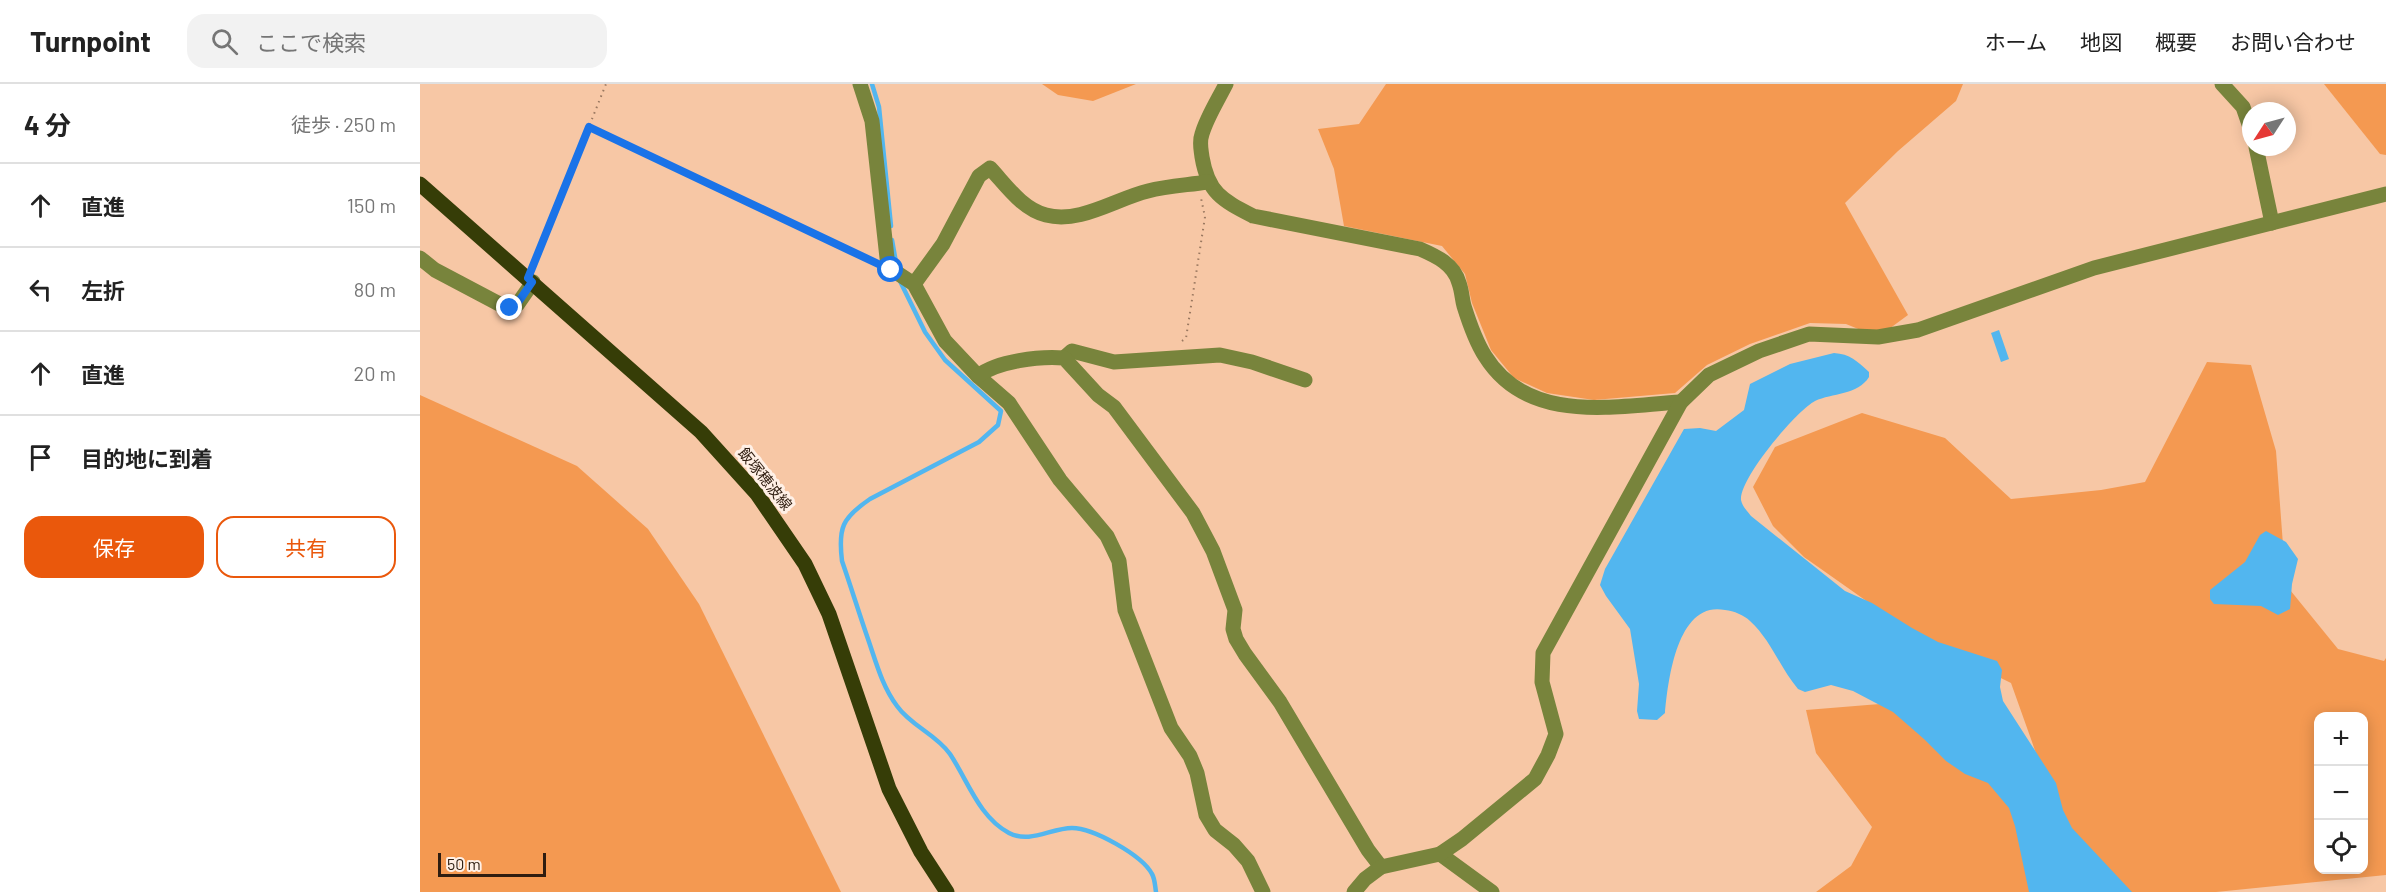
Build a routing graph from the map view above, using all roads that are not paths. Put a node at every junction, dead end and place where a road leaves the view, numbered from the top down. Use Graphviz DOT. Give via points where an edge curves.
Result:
graph roads {
  1 [pos="860,84"];
  2 [pos="1226,84"];
  3 [pos="2222,84"];
  4 [pos="2242,106"];
  5 [pos="2258,156"];
  6 [pos="1203,182"];
  7 [pos="420,184"];
  8 [pos="2386,194"];
  9 [pos="2272,223"];
  10 [pos="420,258"];
  11 [pos="530,280"];
  12 [pos="911,282"];
  13 [pos="1064,358"];
  14 [pos="978,376"];
  15 [pos="1305,380"];
  16 [pos="1681,402"];
  17 [pos="1440,854"];
  18 [pos="1381,867"];
  19 [pos="948,892"];
  20 [pos="1263,892"];
  21 [pos="1354,892"];
  22 [pos="1492,892"];
  1 -- 12 [label="street" via="872,121 890,269"];
  2 -- 6 [label="street" via="1202,134"];
  3 -- 4 [label="street"];
  5 -- 9 [label="street"];
  6 -- 12 [label="street" via="1147,191 1067,217 1045,215 1026,206 990,168 979,176 943,244"];
  6 -- 16 [label="street" via="1253,216 1420,249 1443,259 1459,281 1463,304 1485,356 1520,393 1581,408"];
  7 -- 11 [label="main road, 飯塚穂波線"];
  8 -- 9 [label="street"];
  9 -- 16 [label="street" via="2094,267 1918,330 1878,337 1809,333 1709,375"];
  10 -- 11 [label="street" via="435,270 510,308 517,304"];
  11 -- 19 [label="main road, 飯塚穂波線" via="701,432 782,528 829,614 889,789 921,852"];
  12 -- 14 [label="street" via="945,340"];
  13 -- 14 [label="street" via="1026,360"];
  13 -- 15 [label="street" via="1072,351 1114,362 1220,355"];
  13 -- 18 [label="street" via="1114,407 1193,513 1213,551 1235,610 1236,639 1280,702"];
  14 -- 20 [label="street" via="1008,403 1060,480 1107,536 1119,561 1125,610 1171,728 1191,756 1206,815 1215,830 1248,861"];
  16 -- 17 [label="street" via="1543,653 1542,682 1556,734 1548,755 1535,779"];
  17 -- 18 [label="street"];
  17 -- 22 [label="street"];
  18 -- 21 [label="street"];
}
